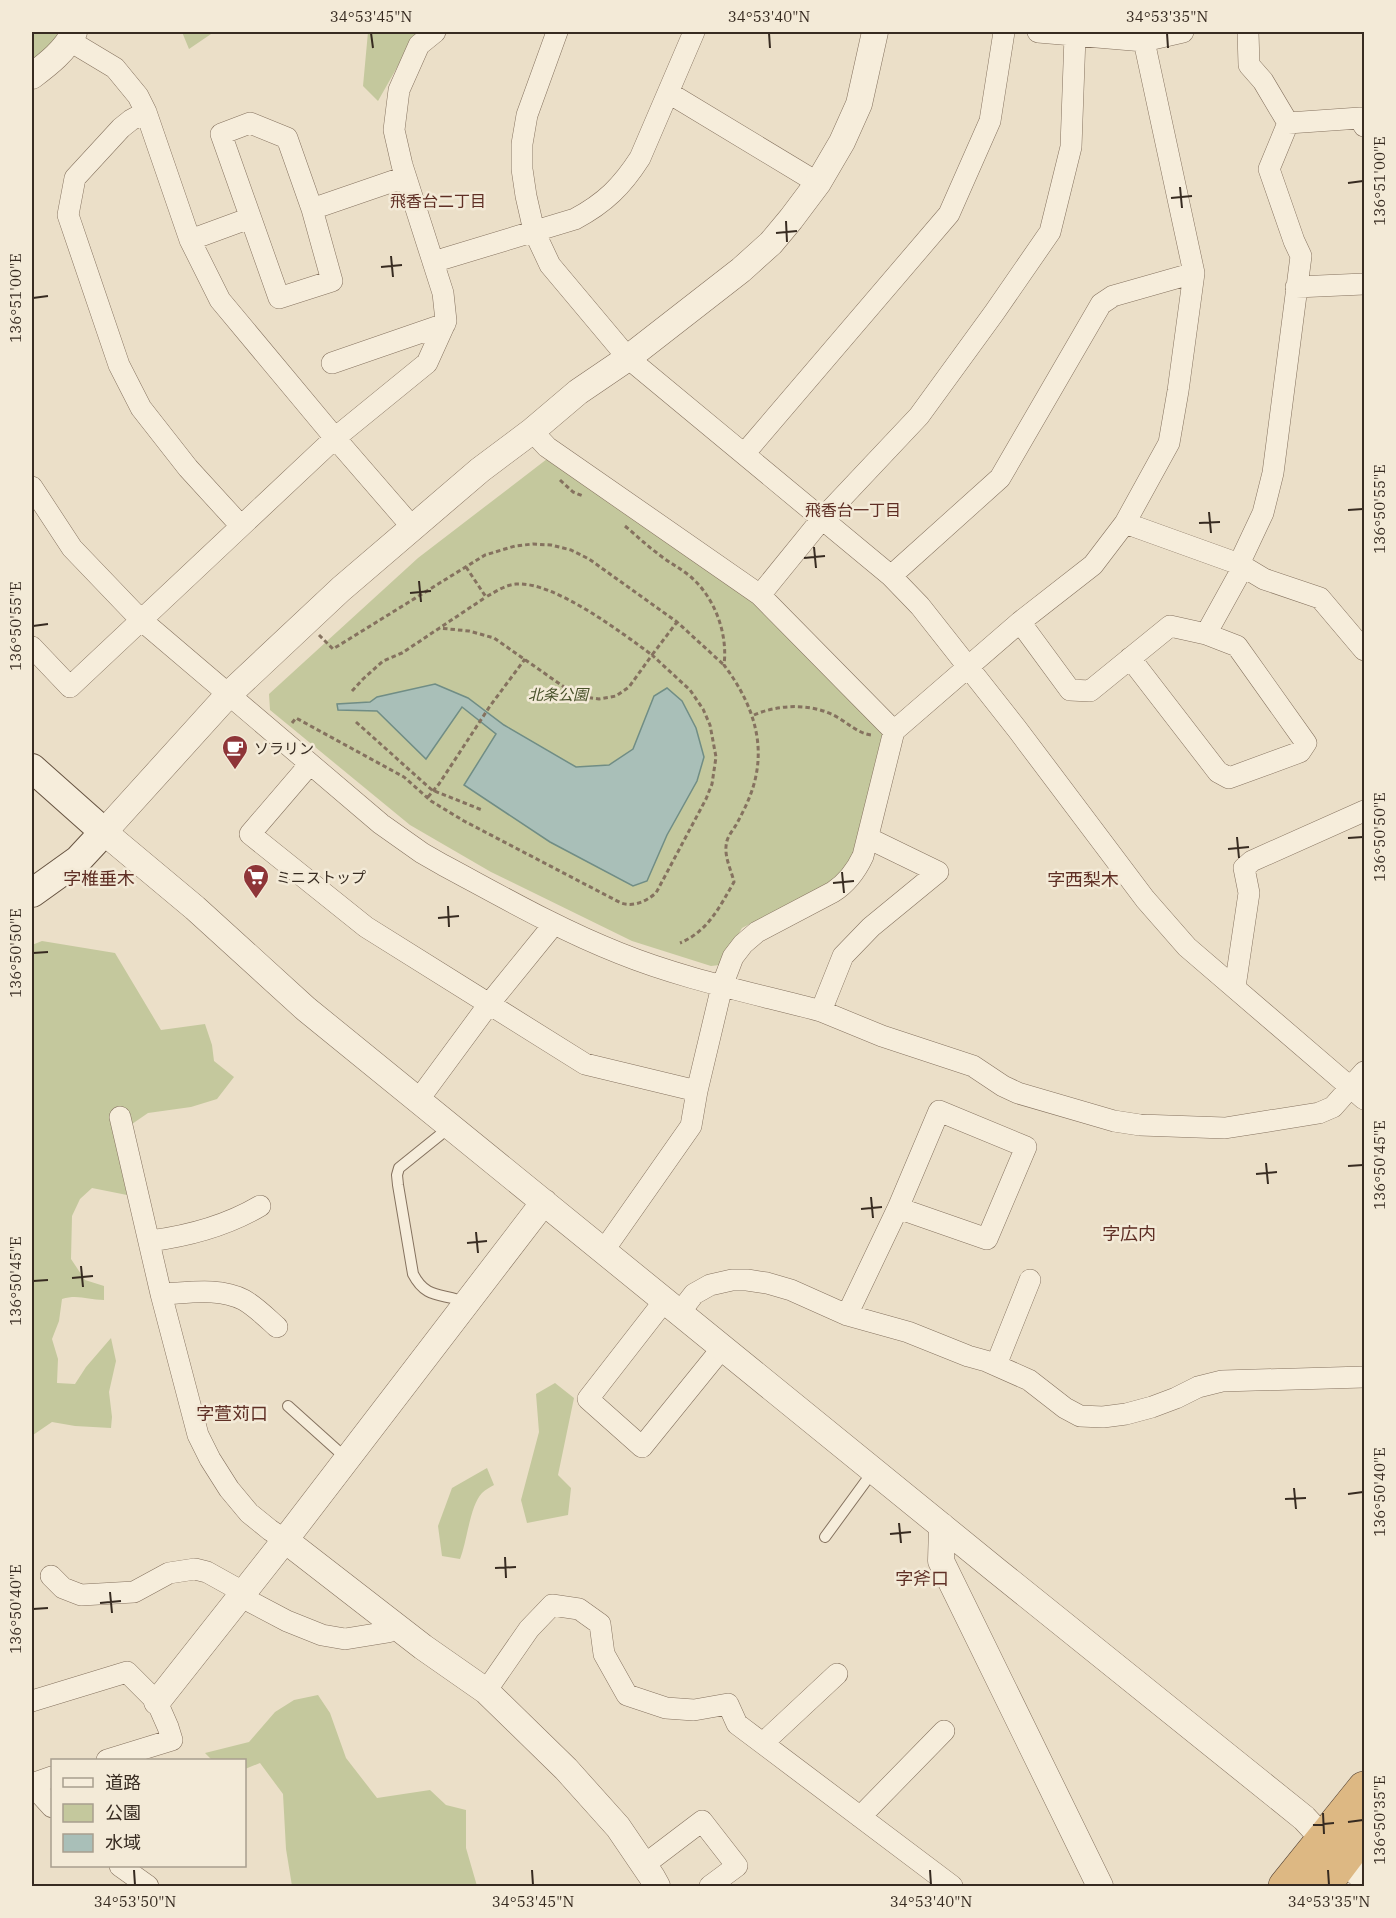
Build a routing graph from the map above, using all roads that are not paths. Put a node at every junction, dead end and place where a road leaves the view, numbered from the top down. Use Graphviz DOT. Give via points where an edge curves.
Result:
graph roads {
  1 [pos="435,32"];
  2 [pos="557,32"];
  3 [pos="694,32"];
  4 [pos="875,32"];
  5 [pos="1004,32"];
  6 [pos="1038,32"];
  7 [pos="1183,32"];
  8 [pos="1248,32"];
  9 [pos="72,36"];
  10 [pos="1075,36"];
  11 [pos="1143,36"];
  12 [pos="32,76"];
  13 [pos="669,93"];
  14 [pos="146,112"];
  15 [pos="1288,123"];
  16 [pos="1365,126"];
  17 [pos="405,177"];
  18 [pos="818,183"];
  19 [pos="312,209"];
  20 [pos="250,218"];
  21 [pos="534,231"];
  22 [pos="190,240"];
  23 [pos="433,262"];
  24 [pos="1194,273"];
  25 [pos="1365,284"];
  26 [pos="1296,286"];
  27 [pos="445,324"];
  28 [pos="628,358"];
  29 [pos="332,363"];
  30 [pos="532,431"];
  31 [pos="335,438"];
  32 [pos="744,454"];
  33 [pos="32,487"];
  34 [pos="822,519"];
  35 [pos="1125,523"];
  36 [pos="241,526"];
  37 [pos="413,528"];
  38 [pos="1241,565"];
  39 [pos="891,576"];
  40 [pos="760,595"];
  41 [pos="141,620"];
  42 [pos="1020,622"];
  43 [pos="1206,634"];
  44 [pos="32,647"];
  45 [pos="1365,650"];
  46 [pos="1130,658"];
  47 [pos="968,669"];
  48 [pos="228,695"];
  49 [pos="891,728"];
  50 [pos="310,764"];
  51 [pos="32,768"];
  52 [pos="1365,811"];
  53 [pos="104,831"];
  54 [pos="868,838"];
  55 [pos="32,893"];
  56 [pos="554,924"];
  57 [pos="722,986"];
  58 [pos="1235,987"];
  59 [pos="489,1004"];
  60 [pos="821,1011"];
  61 [pos="1360,1086"];
  62 [pos="697,1091"];
  63 [pos="418,1100"];
  64 [pos="120,1117"];
  65 [pos="449,1124"];
  66 [pos="544,1202"];
  67 [pos="260,1206"];
  68 [pos="898,1208"];
  69 [pos="150,1241"];
  70 [pos="604,1250"];
  71 [pos="1030,1280"];
  72 [pos="161,1294"];
  73 [pos="467,1303"];
  74 [pos="672,1306"];
  75 [pos="847,1315"];
  76 [pos="277,1327"];
  77 [pos="723,1347"];
  78 [pos="996,1365"];
  79 [pos="1365,1377"];
  80 [pos="288,1406"];
  81 [pos="347,1459"];
  82 [pos="874,1470"];
  83 [pos="942,1526"];
  84 [pos="825,1537"];
  85 [pos="285,1540"];
  86 [pos="51,1576"];
  87 [pos="242,1595"];
  88 [pos="396,1625"];
  89 [pos="837,1674"];
  90 [pos="486,1691"];
  91 [pos="32,1701"];
  92 [pos="157,1702"];
  93 [pos="944,1731"];
  94 [pos="763,1743"];
  95 [pos="113,1759"];
  96 [pos="51,1778"];
  97 [pos="32,1785"];
  98 [pos="1365,1788"];
  99 [pos="51,1806"];
  100 [pos="860,1817"];
  101 [pos="1344,1844"];
  102 [pos="122,1867"];
  103 [pos="650,1876"];
  104 [pos="148,1887"];
  105 [pos="710,1887"];
  106 [pos="952,1887"];
  107 [pos="1100,1887"];
  108 [pos="1285,1887"];
  109 [pos="1324,1887"];
  1 -- 17 [label="street" via="419,45 399,90 394,130"];
  2 -- 21 [label="street" via="527,115 522,144 522,169"];
  3 -- 13 [label="street"];
  4 -- 18 [label="street" via="859,104"];
  5 -- 32 [label="street" via="990,121 949,214"];
  6 -- 10 [label="street"];
  7 -- 11 [label="street"];
  8 -- 15 [label="street" via="1250,65"];
  9 -- 12 [label="street"];
  9 -- 14 [label="street" via="116,68"];
  10 -- 11 [label="street"];
  10 -- 34 [label="street" via="1071,147 1050,232 919,416"];
  11 -- 24 [label="street"];
  13 -- 18 [label="street"];
  13 -- 21 [label="street" via="640,158 613,193 575,219"];
  14 -- 22 [label="street"];
  14 -- 36 [label="street" via="121,128 75,178 68,215 119,365 141,408"];
  15 -- 16 [label="street" via="1360,118"];
  15 -- 26 [label="street" via="1269,169 1300,256"];
  17 -- 19 [label="street"];
  17 -- 23 [label="street"];
  18 -- 28 [label="street" via="777,235 741,270"];
  19 -- 20 [label="street" via="332,280 279,298"];
  19 -- 20 [label="street" via="287,138 250,123 221,134"];
  20 -- 22 [label="street"];
  21 -- 23 [label="street"];
  21 -- 28 [label="street" via="550,266"];
  22 -- 31 [label="street" via="220,300"];
  23 -- 27 [label="street" via="443,292"];
  24 -- 35 [label="street" via="1169,443"];
  24 -- 39 [label="street" via="1113,296 1101,304 1000,478"];
  25 -- 26 [label="street"];
  26 -- 38 [label="street" via="1273,473 1263,513"];
  27 -- 29 [label="street"];
  27 -- 31 [label="street" via="428,363"];
  28 -- 30 [label="street" via="578,392"];
  28 -- 32 [label="street"];
  30 -- 37 [label="street"];
  30 -- 40 [label="street" via="570,464"];
  31 -- 36 [label="street"];
  31 -- 37 [label="street"];
  32 -- 34 [label="street"];
  33 -- 41 [label="street" via="72,548"];
  34 -- 39 [label="street"];
  34 -- 40 [label="street"];
  35 -- 38 [label="street"];
  35 -- 42 [label="street" via="1093,565"];
  36 -- 41 [label="street"];
  37 -- 48 [label="street"];
  38 -- 43 [label="street"];
  38 -- 45 [label="street" via="1264,579 1320,598"];
  39 -- 47 [label="street" via="920,606"];
  40 -- 49 [label="street"];
  41 -- 44 [label="street" via="70,687"];
  41 -- 48 [label="street"];
  42 -- 46 [label="street" via="1070,690 1090,691"];
  42 -- 47 [label="street"];
  43 -- 46 [label="street" via="1170,626"];
  43 -- 46 [label="street" via="1237,646 1306,743 1300,752 1229,778 1218,772"];
  47 -- 49 [label="street"];
  47 -- 58 [label="street" via="1145,899 1187,946"];
  48 -- 50 [label="street"];
  48 -- 53 [label="street"];
  49 -- 54 [label="street"];
  50 -- 56 [label="street" via="422,853"];
  50 -- 59 [label="street" via="250,834 366,927"];
  51 -- 53 [label="main road"];
  52 -- 58 [label="street" via="1244,868 1249,893"];
  53 -- 55 [label="main road" via="78,860"];
  53 -- 63 [label="street" via="306,1009"];
  54 -- 57 [label="street" via="856,870 842,886 757,932 733,957"];
  54 -- 60 [label="street" via="939,872 871,927 843,956"];
  56 -- 57 [label="street" via="640,961"];
  56 -- 59 [label="street"];
  57 -- 60 [label="street"];
  57 -- 62 [label="street"];
  58 -- 61 [label="street"];
  59 -- 62 [label="street" via="585,1064"];
  59 -- 63 [label="street"];
  60 -- 61 [label="street" via="973,1066 1018,1093 1140,1125 1225,1128 1260,1124 1318,1113 1333,1107"];
  62 -- 70 [label="street" via="691,1126"];
  63 -- 65 [label="street"];
  64 -- 69 [label="street"];
  65 -- 66 [label="street"];
  65 -- 73 [label="lane" via="399,1168 398,1185 417,1281 429,1293"];
  66 -- 70 [label="street"];
  66 -- 73 [label="street"];
  67 -- 69 [label="street" via="228,1222 184,1236"];
  68 -- 68 [label="street" via="939,1111 1026,1147 987,1239"];
  68 -- 75 [label="street"];
  69 -- 72 [label="street"];
  70 -- 74 [label="street"];
  71 -- 78 [label="street"];
  72 -- 76 [label="street" via="223,1293 244,1300"];
  72 -- 85 [label="street" via="198,1435 210,1459 249,1513"];
  73 -- 81 [label="street"];
  74 -- 75 [label="street" via="710,1285 747,1280 791,1290"];
  74 -- 77 [label="street"];
  74 -- 77 [label="street" via="588,1398 642,1447"];
  75 -- 78 [label="street" via="908,1332"];
  77 -- 82 [label="street"];
  78 -- 79 [label="street" via="1029,1380 1080,1416 1103,1417 1152,1407 1222,1381"];
  80 -- 81 [label="lane"];
  81 -- 85 [label="street"];
  82 -- 83 [label="street"];
  82 -- 84 [label="lane"];
  83 -- 101 [label="street"];
  83 -- 107 [label="street" via="941,1561"];
  85 -- 87 [label="street"];
  85 -- 88 [label="street"];
  86 -- 87 [label="street" via="63,1588 81,1595 134,1592 170,1573 195,1569 207,1572"];
  87 -- 88 [label="street" via="287,1621 336,1638 388,1632"];
  87 -- 92 [label="street"];
  88 -- 90 [label="street"];
  89 -- 94 [label="street"];
  90 -- 94 [label="street" via="529,1629 552,1605 579,1609 600,1624 604,1654 627,1695 666,1708 694,1710 728,1704 737,1724"];
  90 -- 103 [label="street" via="566,1769 618,1827"];
  91 -- 92 [label="street" via="127,1672"];
  92 -- 95 [label="street" via="172,1740"];
  93 -- 100 [label="street"];
  94 -- 100 [label="street"];
  96 -- 97 [label="street"];
  97 -- 99 [label="street"];
  98 -- 101 [label="highway"];
  100 -- 106 [label="street"];
  101 -- 108 [label="highway"];
  101 -- 109 [label="highway"];
  102 -- 104 [label="street"];
  103 -- 105 [label="street" via="702,1821 736,1866"];
}
